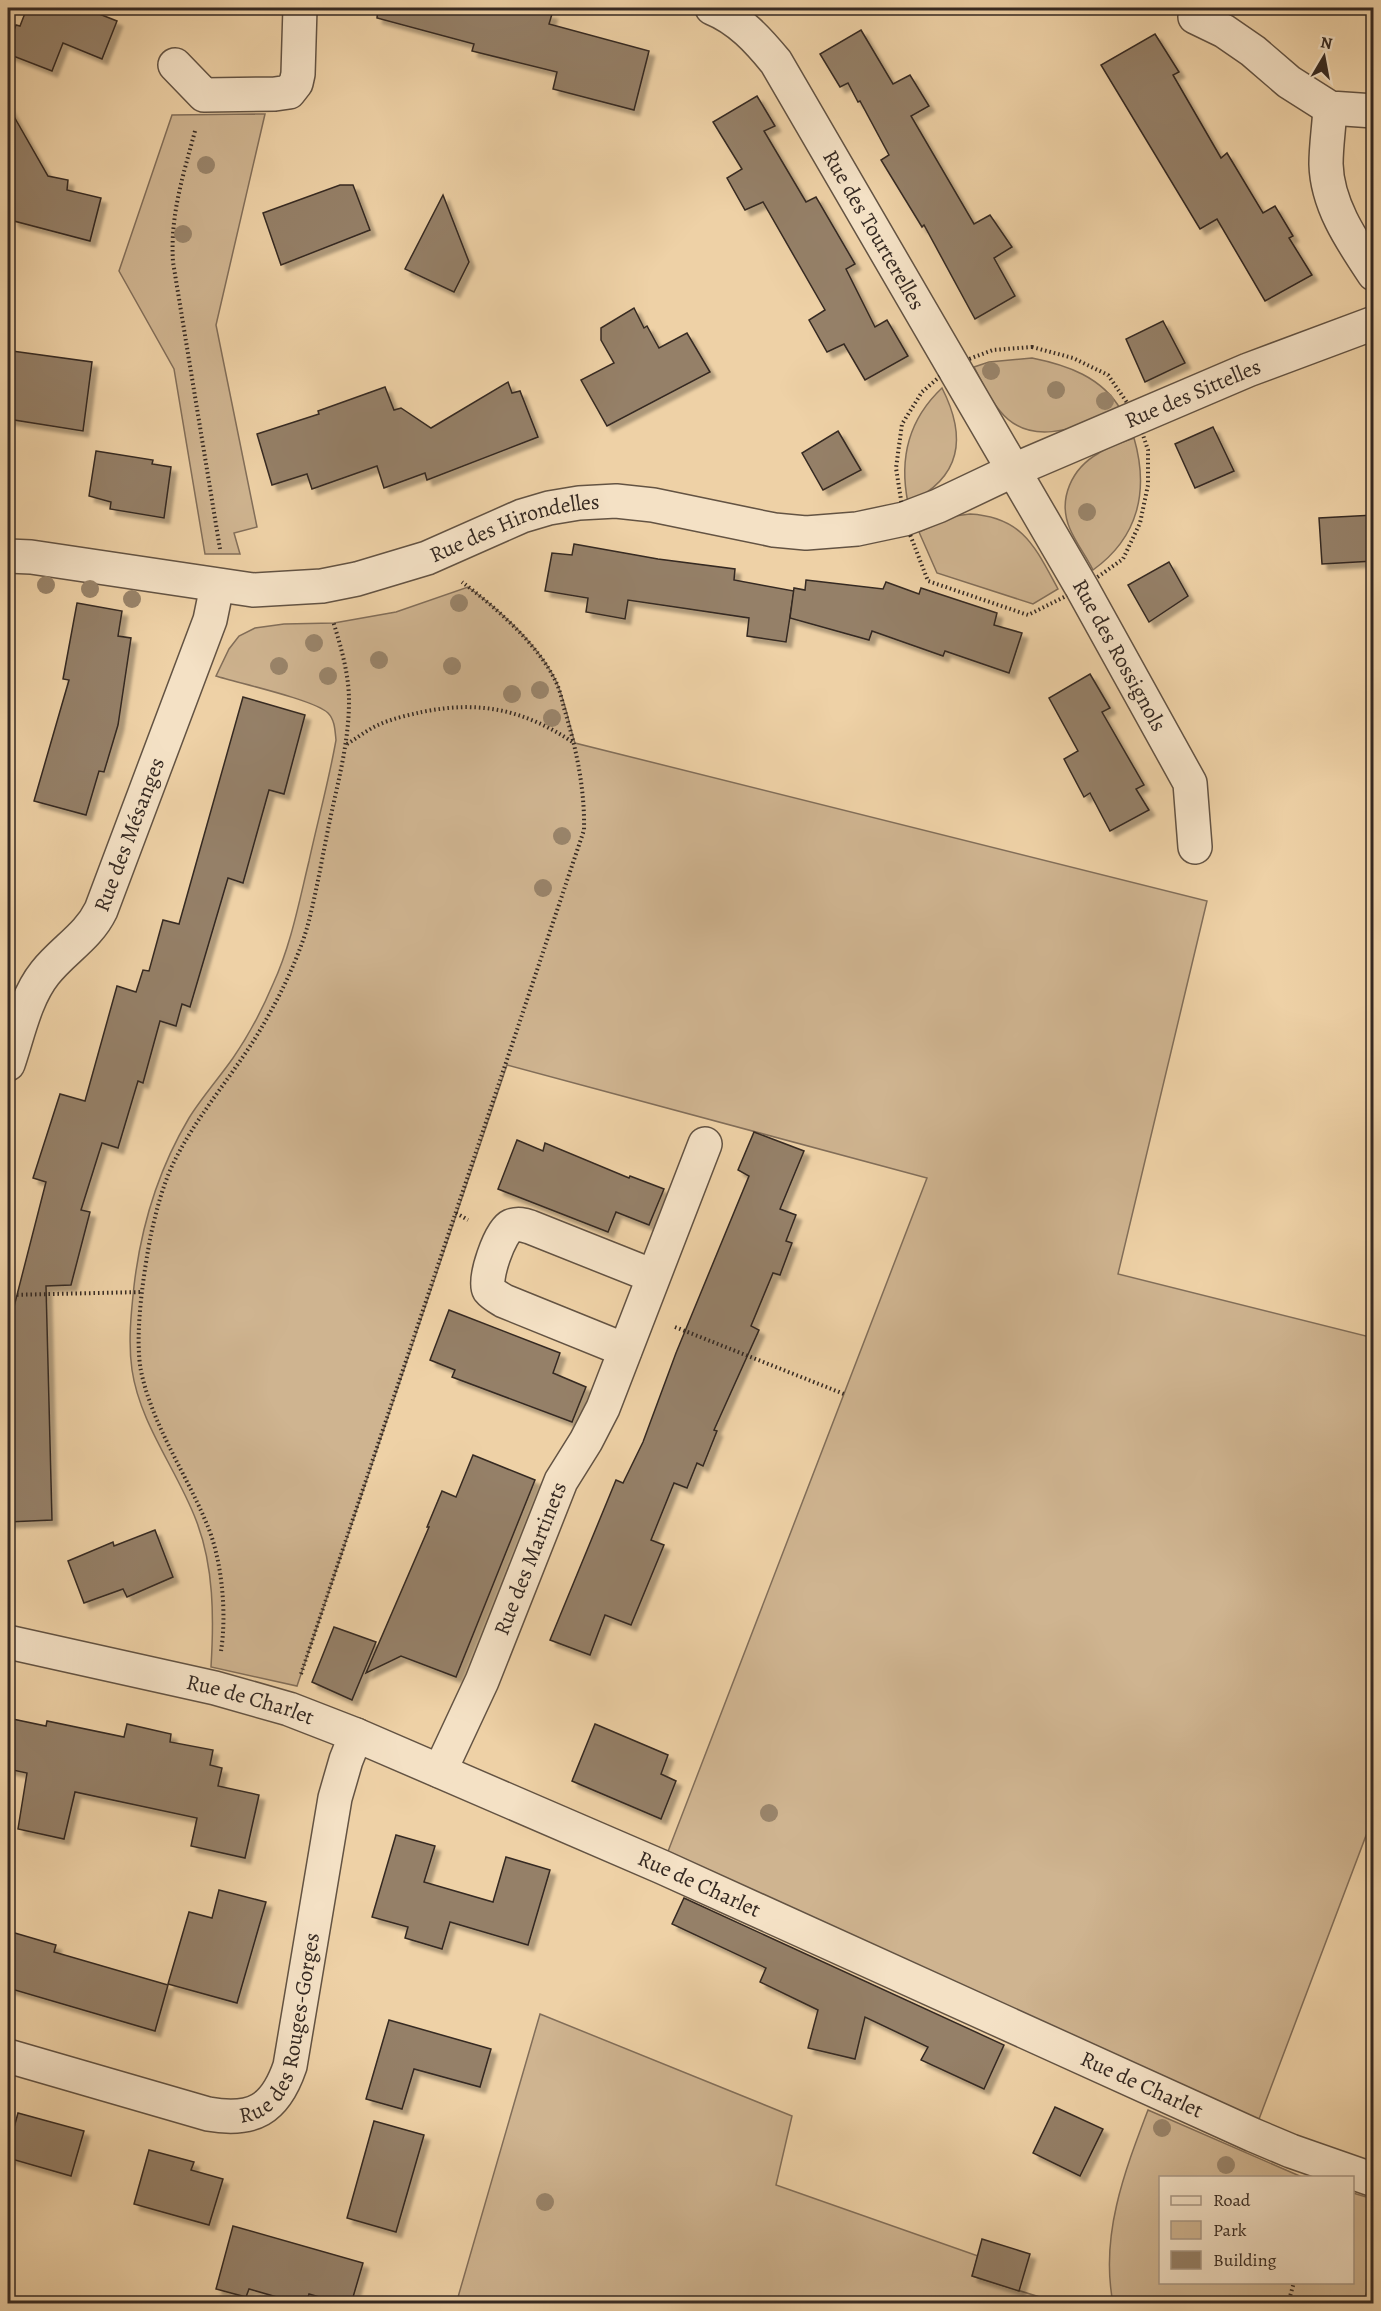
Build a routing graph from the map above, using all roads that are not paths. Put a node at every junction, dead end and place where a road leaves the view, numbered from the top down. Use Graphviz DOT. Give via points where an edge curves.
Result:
graph roads {
  1 [pos="300,8"];
  2 [pos="712,8"];
  3 [pos="1195,17"];
  4 [pos="176,65"];
  5 [pos="1330,108"];
  6 [pos="1374,111"];
  7 [pos="1374,274"];
  8 [pos="1374,322"];
  9 [pos="1014,470"];
  10 [pos="8,556"];
  11 [pos="218,586"];
  12 [pos="1195,847"];
  13 [pos="8,1064"];
  14 [pos="705,1144"];
  15 [pos="653,1276"];
  16 [pos="625,1350"];
  17 [pos="8,1642"];
  18 [pos="356,1735"];
  19 [pos="440,1771"];
  20 [pos="8,2056"];
  21 [pos="1374,2180"];
  1 -- 4 [label="street" via="298,74 289,92 204,95"];
  2 -- 9 [label="street, Rue des Tourterelles" via="754,36 776,62"];
  3 -- 5 [label="street" via="1224,31 1289,82"];
  5 -- 6 [label="street"];
  5 -- 7 [label="street" via="1326,165 1331,195"];
  8 -- 9 [label="street, Rue des Sittelles" via="1248,370"];
  9 -- 11 [label="street, Rue des Hirondelles" via="921,513 857,529 774,530 653,505 579,503 522,516 427,558 357,579 322,586 253,590"];
  9 -- 12 [label="street, Rue des Rossignols" via="1190,783"];
  10 -- 11 [label="street, Rue des Hirondelles"];
  11 -- 13 [label="street, Rue des Mésanges" via="210,620 101,910 86,934 36,986"];
  14 -- 15 [label="street, Rue des Martinets"];
  15 -- 16 [label="street, Rue des Martinets"];
  15 -- 16 [label="street" via="530,1227 513,1225 502,1236 487,1280 495,1296"];
  16 -- 19 [label="street, Rue des Martinets" via="603,1408 557,1490 482,1681"];
  17 -- 18 [label="street, Rue de Charlet" via="215,1688 289,1709"];
  18 -- 19 [label="street, Rue de Charlet"];
  18 -- 20 [label="street, Rue des Rouges-Gorges" via="335,1798 290,2066 277,2095 254,2113 240,2117 208,2114"];
  19 -- 21 [label="street, Rue de Charlet" via="673,1872 1253,2135"];
}
